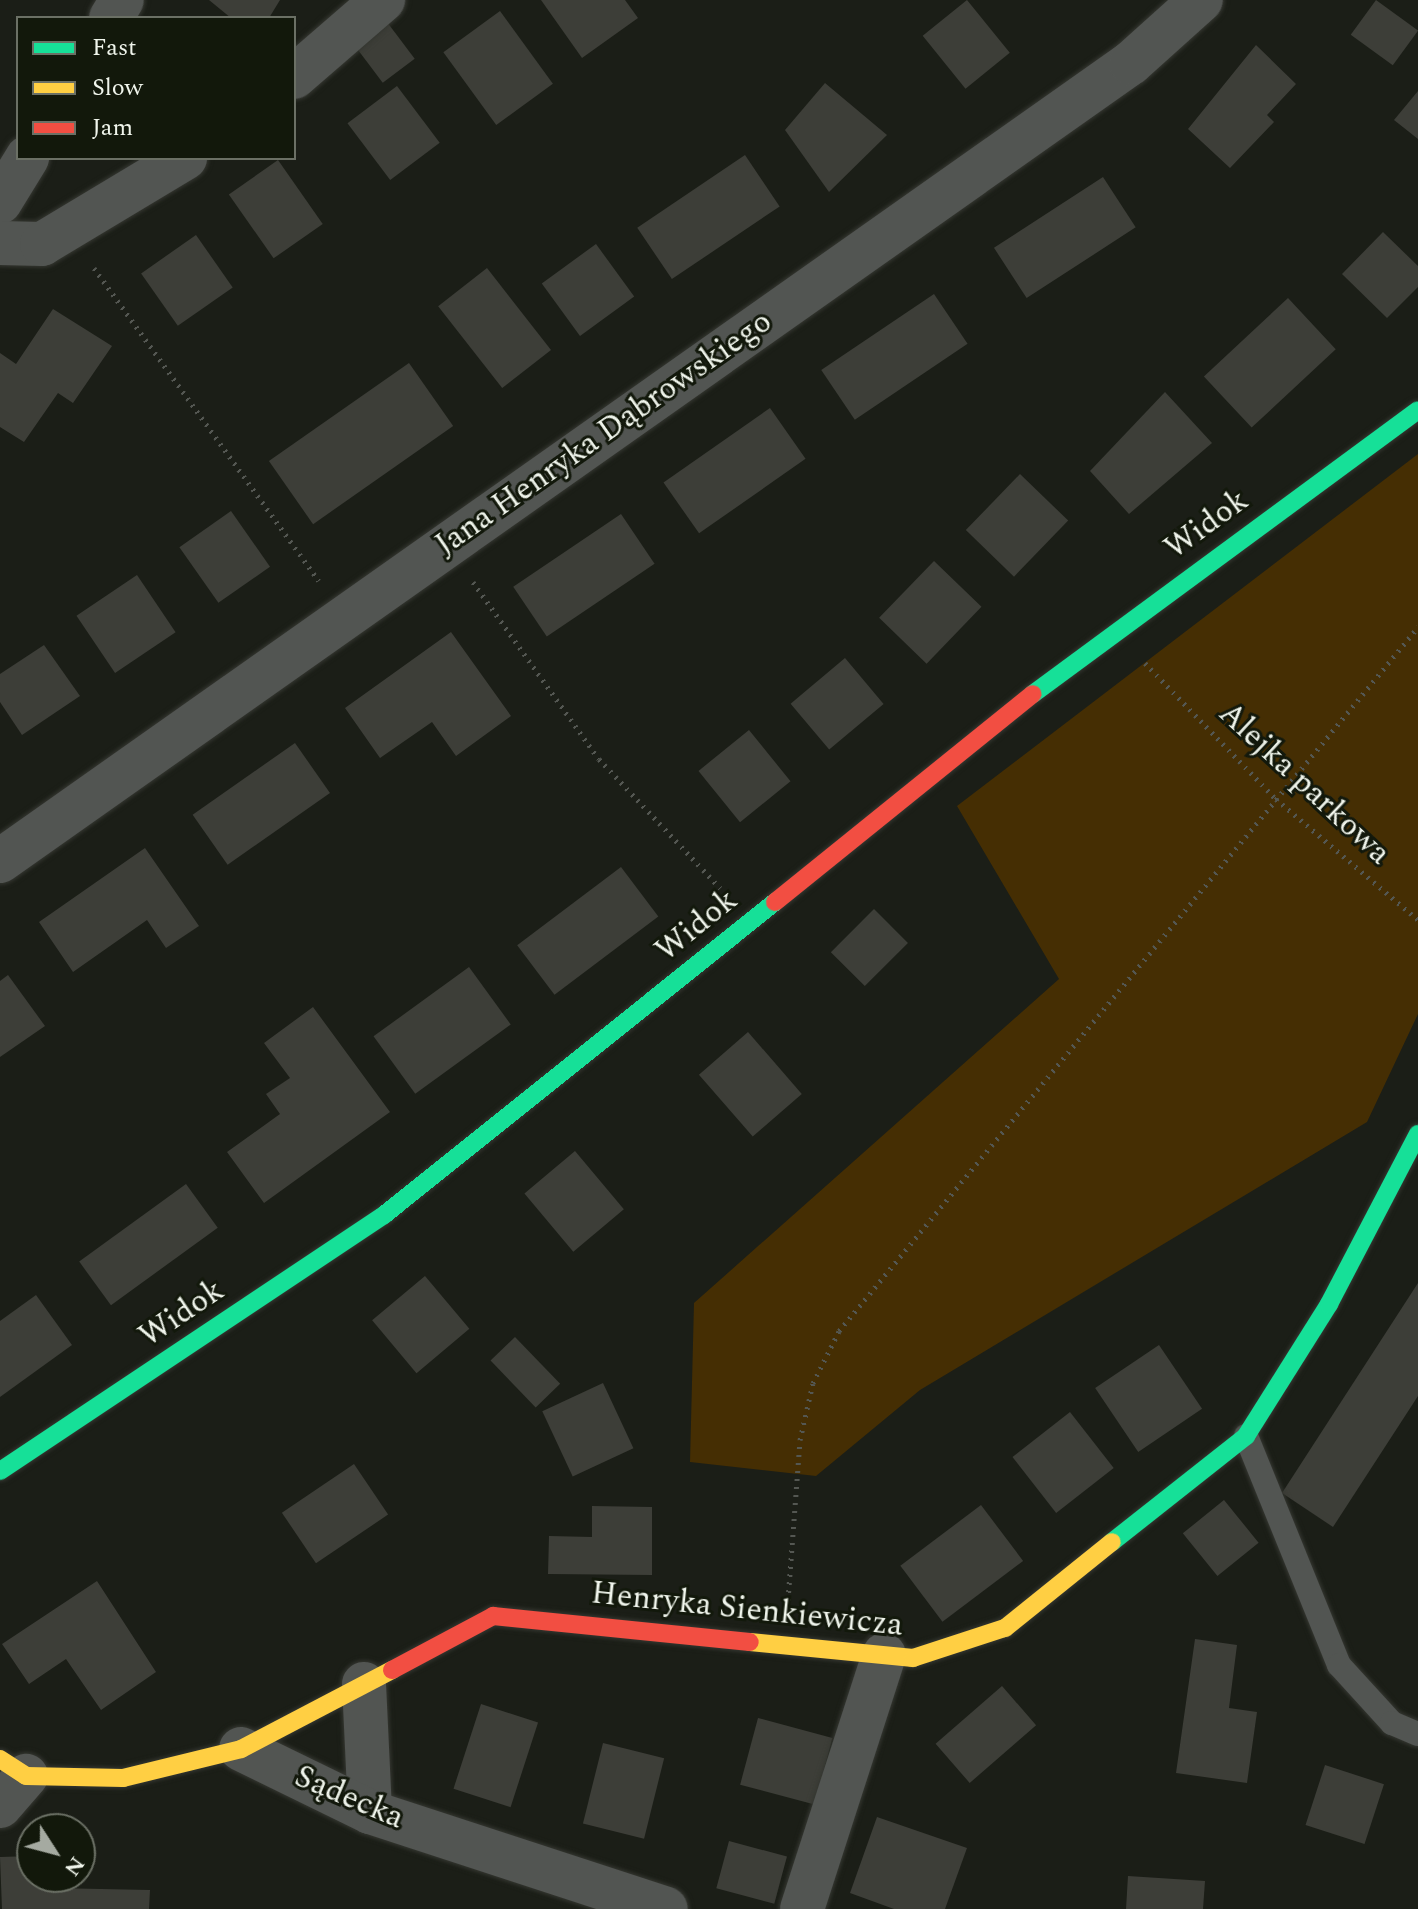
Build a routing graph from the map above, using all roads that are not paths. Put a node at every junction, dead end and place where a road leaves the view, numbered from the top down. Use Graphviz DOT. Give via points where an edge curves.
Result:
graph roads {
  1 [pos="383,0"];
  2 [pos="1201,0"];
  3 [pos="296,75"];
  4 [pos="26,160"];
  5 [pos="182,160"];
  6 [pos="0,202"];
  7 [pos="0,243"];
  8 [pos="1418,410"];
  9 [pos="0,861"];
  10 [pos="1418,1134"];
  11 [pos="1246,1436"];
  12 [pos="0,1471"];
  13 [pos="884,1655"];
  14 [pos="364,1684"];
  15 [pos="1418,1734"];
  16 [pos="241,1749"];
  17 [pos="9,1781"];
  18 [pos="370,1812"];
  19 [pos="666,1909"];
  20 [pos="802,1909"];
  1 -- 3 [label="street"];
  2 -- 9 [label="street, Jana Henryka Dąbrowskiego" via="1131,63"];
  4 -- 6 [label="street"];
  5 -- 7 [label="street" via="42,244"];
  8 -- 12 [label="street, Widok" via="1115,629 384,1215"];
  10 -- 11 [label="street, Henryka Sienkiewicza" via="1329,1304"];
  11 -- 13 [label="street, Henryka Sienkiewicza" via="1005,1628 913,1658"];
  11 -- 15 [label="lane" via="1339,1665 1392,1723"];
  13 -- 14 [label="street, Henryka Sienkiewicza" via="493,1616"];
  13 -- 20 [label="street"];
  14 -- 16 [label="street, Henryka Sienkiewicza"];
  14 -- 18 [label="street"];
  16 -- 17 [label="street" via="123,1778"];
  16 -- 18 [label="street, Sądecka"];
  18 -- 19 [label="street, Sądecka"];
}
